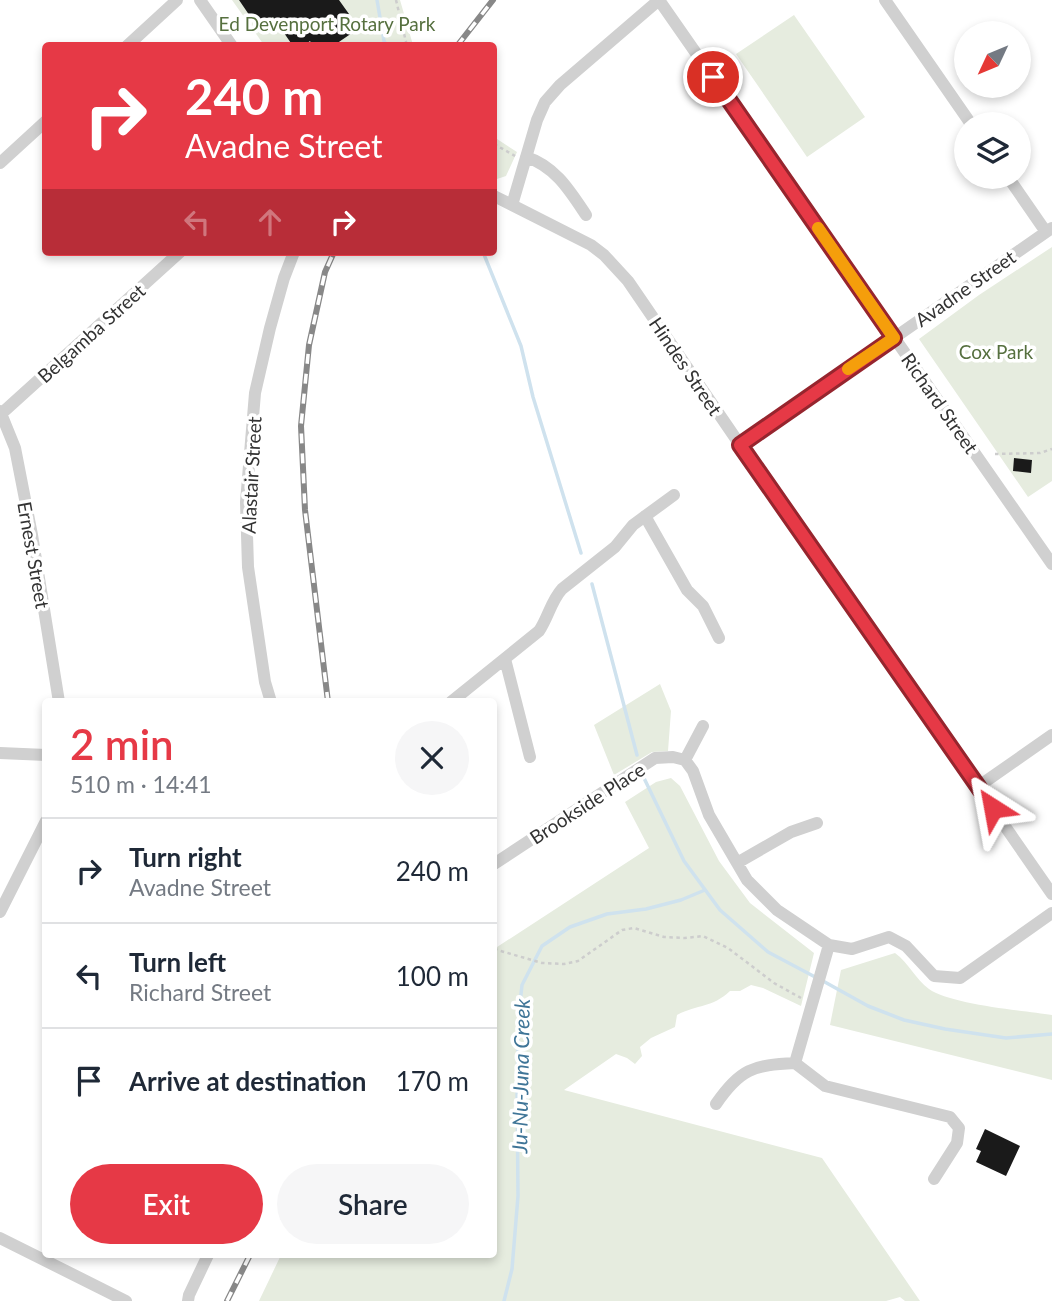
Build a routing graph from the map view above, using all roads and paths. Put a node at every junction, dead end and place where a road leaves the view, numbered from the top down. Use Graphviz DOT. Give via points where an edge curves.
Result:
graph roads {
  1 [pos="177,0"];
  2 [pos="200,0"];
  3 [pos="396,0"];
  4 [pos="659,0"];
  5 [pos="885,0"];
  6 [pos="131,42"];
  7 [pos="229,42"];
  8 [pos="406,42"];
  9 [pos="963,112"];
  10 [pos="42,125"];
  11 [pos="497,146"];
  12 [pos="526,159"];
  13 [pos="0,163"];
  14 [pos="1017,189"];
  15 [pos="497,198"];
  16 [pos="512,205"];
  17 [pos="586,215"];
  18 [pos="1049,230"];
  19 [pos="176,256"];
  20 [pos="292,256"];
  21 [pos="894,338"];
  22 [pos="1,412"];
  23 [pos="3,428"];
  24 [pos="740,445"];
  25 [pos="1052,449"];
  26 [pos="995,454"];
  27 [pos="674,495"];
  28 [pos="645,516"];
  29 [pos="1052,564"];
  30 [pos="719,638"];
  31 [pos="505,659"];
  32 [pos="58,698"];
  33 [pos="270,698"];
  34 [pos="457,698"];
  35 [pos="703,726"];
  36 [pos="1052,735"];
  37 [pos="0,753"];
  38 [pos="42,755"];
  39 [pos="530,757"];
  40 [pos="685,760"];
  41 [pos="978,786"];
  42 [pos="817,823"];
  43 [pos="42,829"];
  44 [pos="497,862"];
  45 [pos="737,863"];
  46 [pos="1052,894"];
  47 [pos="0,912"];
  48 [pos="1052,913"];
  49 [pos="829,945"];
  50 [pos="497,950"];
  51 [pos="811,1004"];
  52 [pos="795,1063"];
  53 [pos="716,1104"];
  54 [pos="934,1179"];
  55 [pos="0,1238"];
  56 [pos="207,1258"];
  57 [pos="125,1301"];
  58 [pos="188,1301"];
  1 -- 6 [label="street"];
  2 -- 7 [label="street"];
  3 -- 8 [label="path"];
  4 -- 12 [label="street" via="545,102"];
  4 -- 21 [label="street, Richard Street"];
  5 -- 9 [label="street"];
  10 -- 13 [label="street"];
  11 -- 12 [label="path"];
  12 -- 16 [label="street"];
  12 -- 17 [label="street" via="538,161 562,179"];
  14 -- 18 [label="street"];
  15 -- 16 [label="street, Hindes Street"];
  16 -- 24 [label="street, Hindes Street" via="591,245 614,264"];
  18 -- 21 [label="street, Avadne Street"];
  19 -- 22 [label="street, Belgamba Street"];
  20 -- 33 [label="street, Alastair Street" via="255,393 246,502 248,567"];
  21 -- 24 [label="street, Avadne Street"];
  21 -- 29 [label="street, Richard Street"];
  22 -- 23 [label="street, Ernest Street"];
  23 -- 32 [label="street, Ernest Street" via="15,448"];
  24 -- 41 [label="street, Hindes Street"];
  25 -- 26 [label="path"];
  27 -- 28 [label="street"];
  28 -- 30 [label="street"];
  28 -- 31 [label="street" via="556,595 539,631"];
  31 -- 34 [label="street"];
  31 -- 39 [label="street"];
  35 -- 40 [label="street"];
  36 -- 41 [label="street"];
  37 -- 38 [label="street"];
  40 -- 44 [label="street, Brookside Place" via="655,758"];
  40 -- 45 [label="street"];
  41 -- 46 [label="street, Hindes Street"];
  42 -- 45 [label="street"];
  43 -- 47 [label="street"];
  45 -- 49 [label="street" via="776,910"];
  48 -- 49 [label="street" via="960,978 934,975 906,946 889,937 852,950"];
  49 -- 51 [label="street"];
  50 -- 51 [label="path" via="542,963 564,964 578,961 622,930 634,928 664,937 703,936"];
  51 -- 52 [label="street"];
  52 -- 53 [label="street" via="752,1069 737,1077"];
  52 -- 54 [label="street" via="825,1086 950,1117 959,1128 957,1143"];
  55 -- 57 [label="street"];
  56 -- 58 [label="street"];
}
